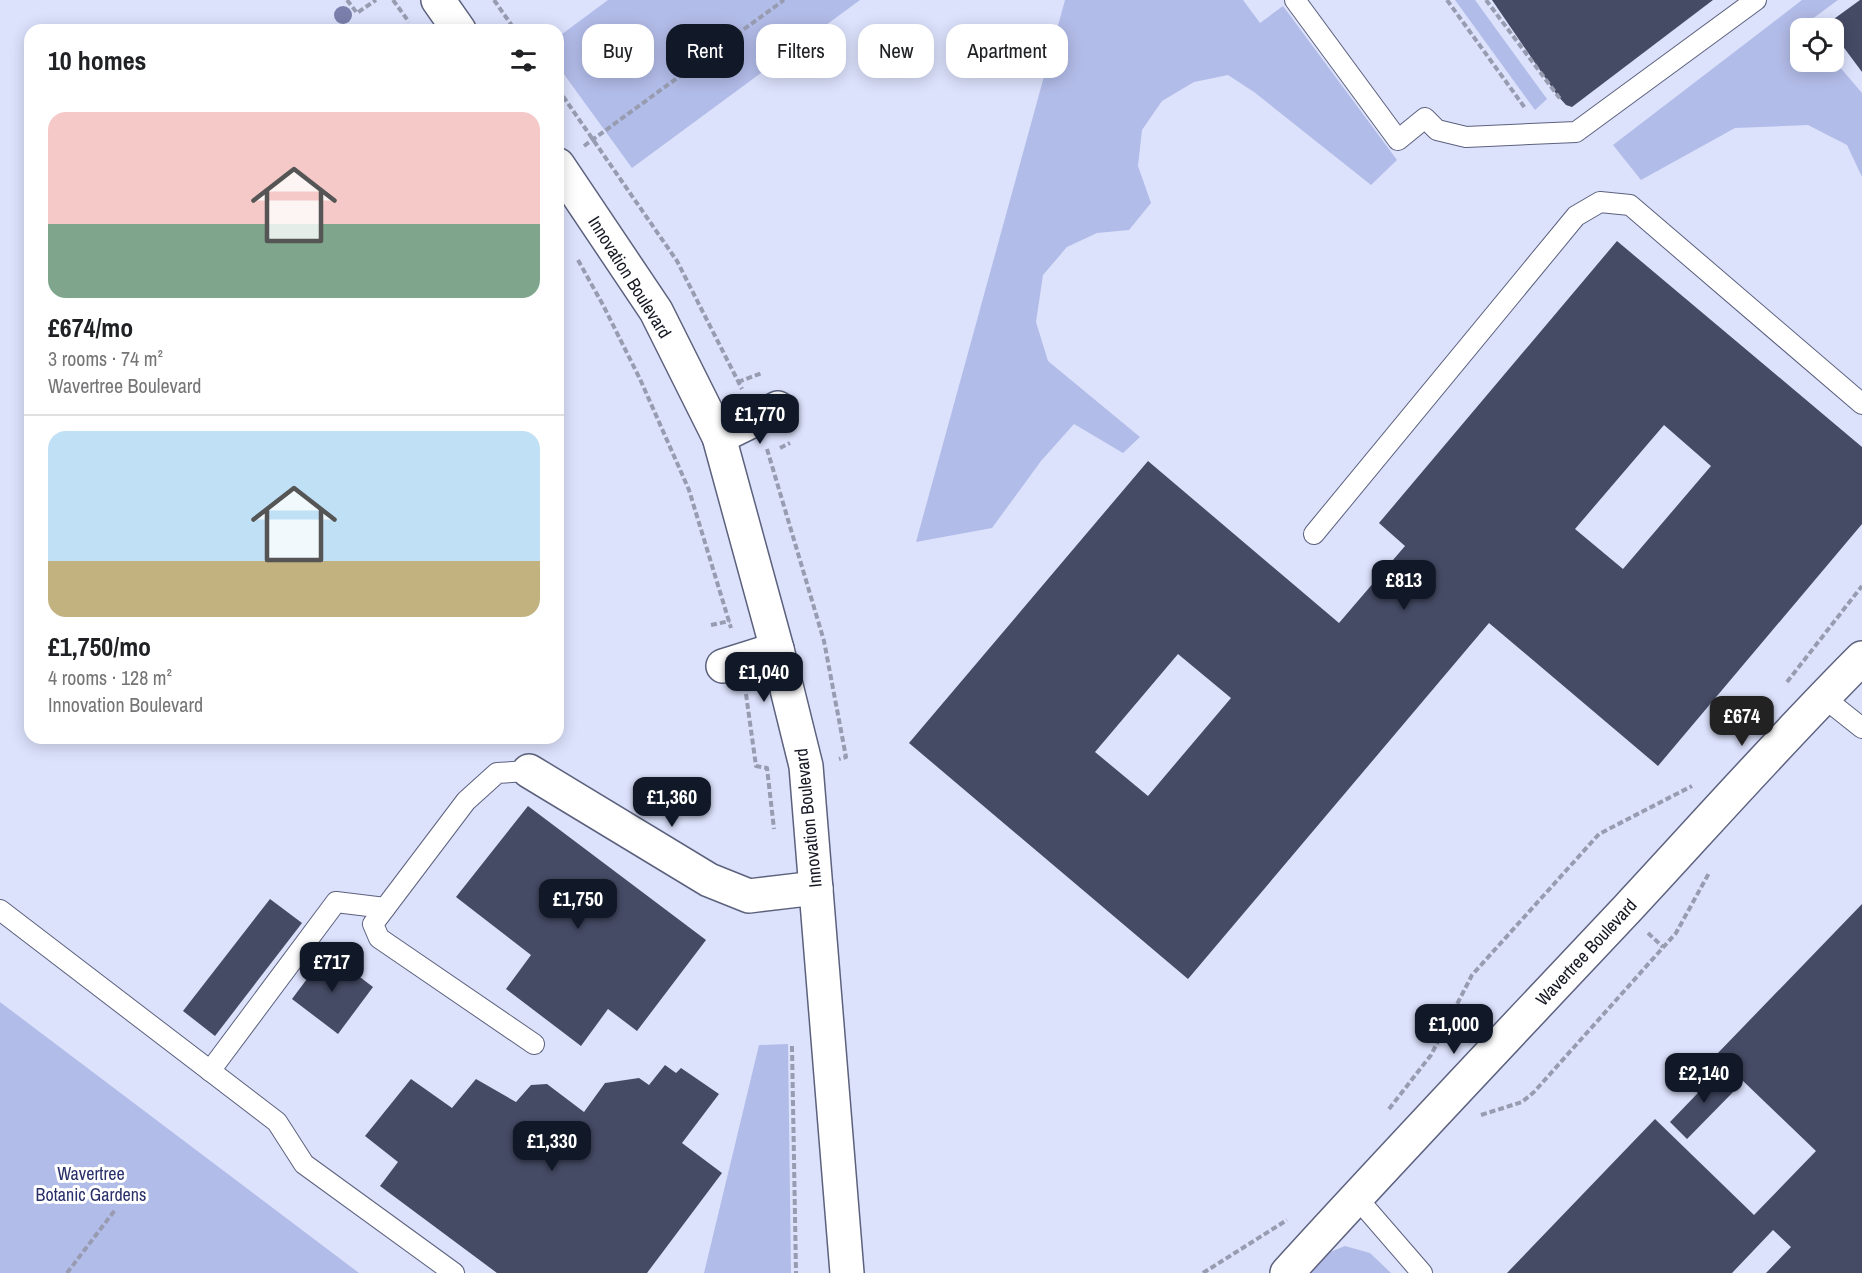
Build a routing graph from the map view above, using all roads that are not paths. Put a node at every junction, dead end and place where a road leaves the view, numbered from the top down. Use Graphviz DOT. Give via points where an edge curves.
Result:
graph roads {
  1 [pos="438,0"];
  2 [pos="1295,0"];
  3 [pos="1756,0"];
  4 [pos="455,24"];
  5 [pos="569,158"];
  6 [pos="1862,404"];
  7 [pos="778,408"];
  8 [pos="719,437"];
  9 [pos="1314,534"];
  10 [pos="777,649"];
  11 [pos="1862,658"];
  12 [pos="731,664"];
  13 [pos="1823,697"];
  14 [pos="1862,728"];
  15 [pos="528,771"];
  16 [pos="816,888"];
  17 [pos="385,908"];
  18 [pos="0,910"];
  19 [pos="534,1044"];
  20 [pos="210,1071"];
  21 [pos="1357,1198"];
  22 [pos="454,1273"];
  23 [pos="847,1273"];
  24 [pos="1287,1273"];
  25 [pos="1422,1273"];
  1 -- 4 [label="street"];
  2 -- 3 [label="lane" via="1398,140 1425,118 1437,130 1466,137 1576,132"];
  5 -- 8 [label="street, Innovation Boulevard" via="657,311"];
  6 -- 9 [label="lane" via="1630,205 1600,202 1576,216"];
  7 -- 8 [label="street"];
  8 -- 10 [label="street, Innovation Boulevard"];
  10 -- 12 [label="street"];
  10 -- 16 [label="street, Innovation Boulevard" via="806,766"];
  11 -- 13 [label="street, Wavertree Boulevard"];
  13 -- 14 [label="lane"];
  13 -- 21 [label="street, Wavertree Boulevard"];
  15 -- 16 [label="street" via="709,880 749,896"];
  15 -- 17 [label="lane" via="497,773 466,801"];
  16 -- 23 [label="street, Innovation Boulevard"];
  17 -- 19 [label="lane" via="373,924 379,938"];
  17 -- 20 [label="lane" via="336,902"];
  18 -- 20 [label="lane"];
  20 -- 22 [label="lane" via="276,1122 304,1164"];
  21 -- 24 [label="street, Wavertree Boulevard"];
  21 -- 25 [label="lane"];
}
